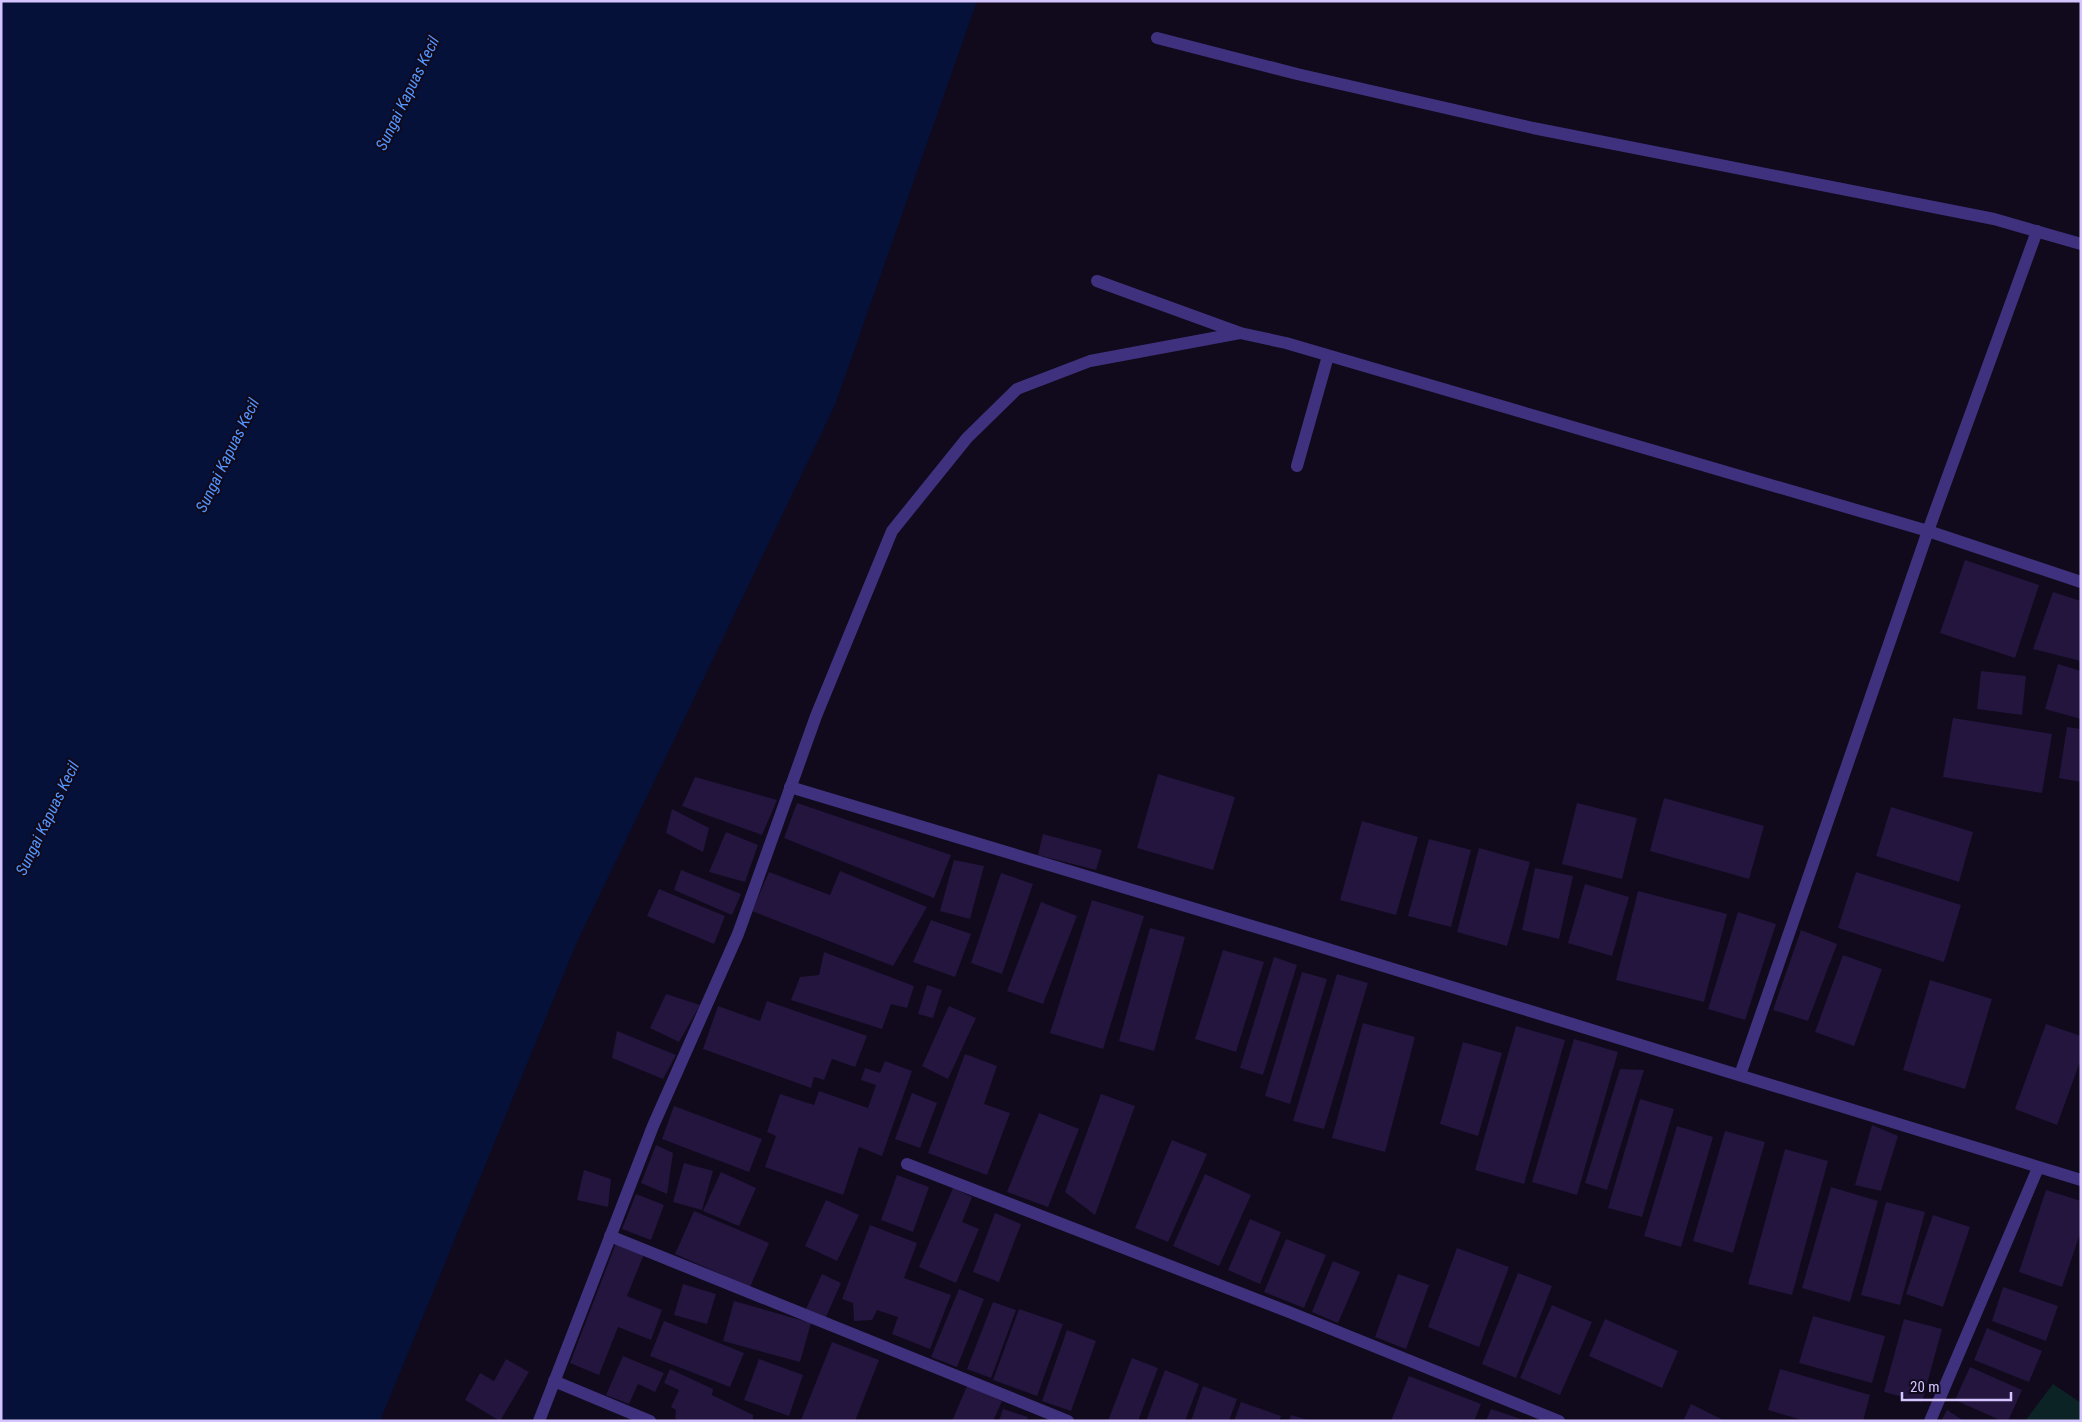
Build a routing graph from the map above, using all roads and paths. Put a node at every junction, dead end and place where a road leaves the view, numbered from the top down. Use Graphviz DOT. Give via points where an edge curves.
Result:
graph roads {
  1 [pos="1157,38"];
  2 [pos="2037,231"];
  3 [pos="2081,244"];
  4 [pos="1096,281"];
  5 [pos="1240,333"];
  6 [pos="1328,356"];
  7 [pos="1297,466"];
  8 [pos="1928,531"];
  9 [pos="2081,582"];
  10 [pos="790,787"];
  11 [pos="1740,1075"];
  12 [pos="907,1164"];
  13 [pos="2038,1168"];
  14 [pos="2081,1180"];
  15 [pos="610,1236"];
  16 [pos="554,1381"];
  17 [pos="539,1421"];
  18 [pos="650,1421"];
  19 [pos="1068,1421"];
  20 [pos="1559,1421"];
  21 [pos="1930,1421"];
  1 -- 2 [label="street" via="1296,74 1533,128 1994,219"];
  2 -- 3 [label="street"];
  2 -- 8 [label="street"];
  4 -- 5 [label="street"];
  5 -- 6 [label="street"];
  5 -- 10 [label="street" via="1090,361 1017,389 967,438 892,531"];
  6 -- 7 [label="street"];
  6 -- 8 [label="street"];
  8 -- 9 [label="street"];
  8 -- 11 [label="street"];
  10 -- 11 [label="street"];
  10 -- 15 [label="street" via="738,934 653,1126"];
  11 -- 13 [label="street"];
  12 -- 20 [label="street"];
  13 -- 14 [label="street"];
  13 -- 21 [label="street"];
  15 -- 16 [label="street"];
  15 -- 19 [label="street"];
  16 -- 17 [label="street"];
  16 -- 18 [label="street"];
}
